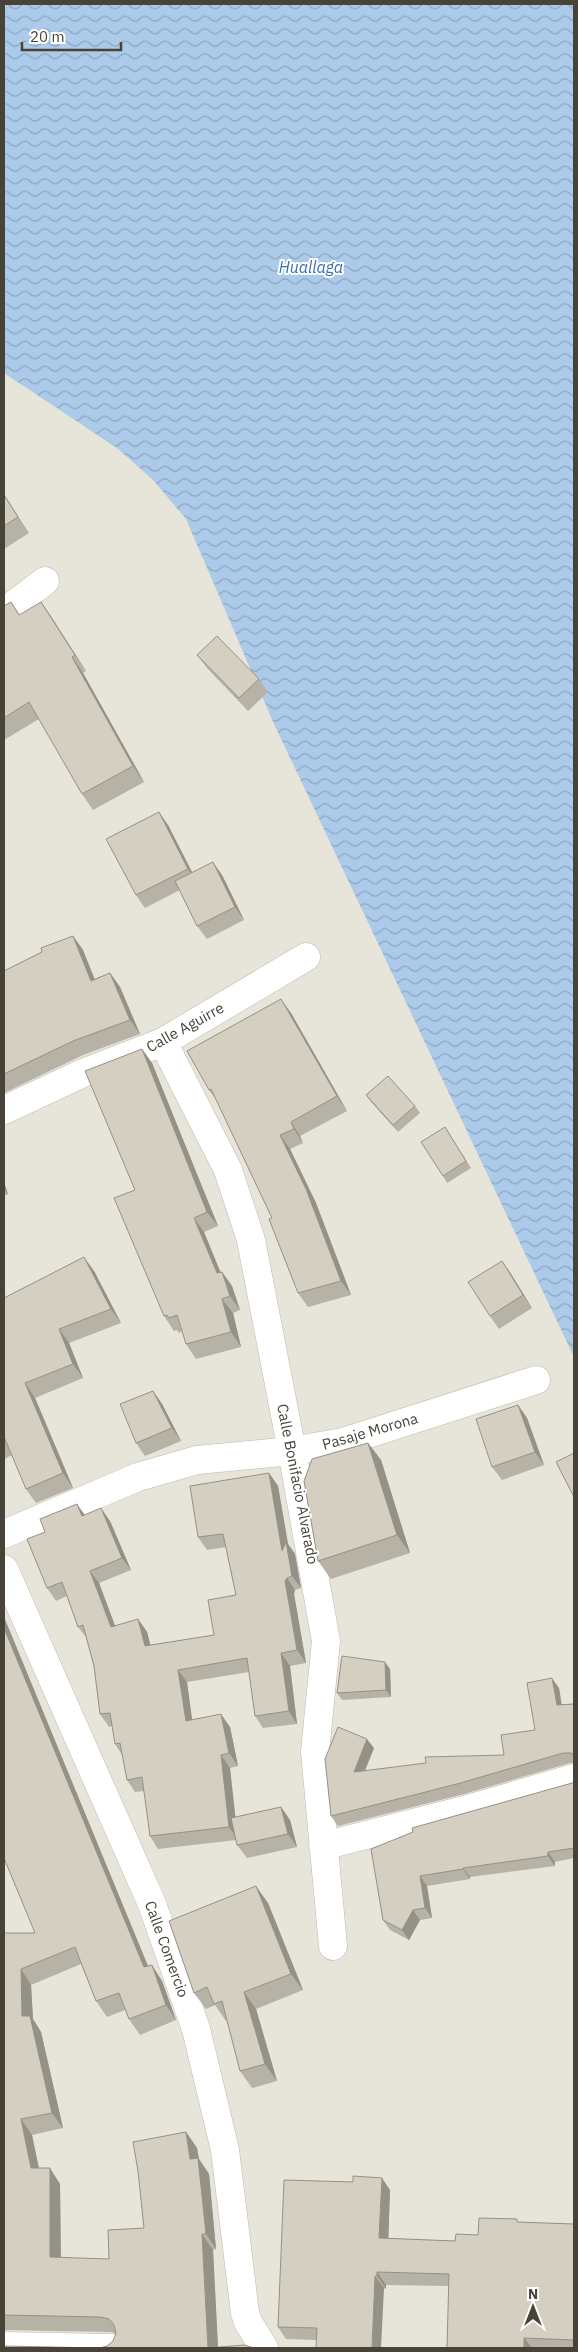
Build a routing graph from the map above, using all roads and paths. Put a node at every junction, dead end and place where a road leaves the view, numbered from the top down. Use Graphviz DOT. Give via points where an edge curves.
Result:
graph roads {
  1 [pos="45,582"];
  2 [pos="4,612"];
  3 [pos="306,957"];
  4 [pos="163,1042"];
  5 [pos="4,1110"];
  6 [pos="536,1380"];
  7 [pos="292,1451"];
  8 [pos="4,1534"];
  9 [pos="4,1569"];
  10 [pos="574,1778"];
  11 [pos="323,1846"];
  12 [pos="333,1946"];
  13 [pos="4,2346"];
  14 [pos="111,2348"];
  15 [pos="264,2348"];
  1 -- 2 [label="street"];
  3 -- 4 [label="street, Calle Aguirre"];
  4 -- 5 [label="street, Calle Aguirre" via="83,1073"];
  4 -- 7 [label="street, Calle Bonifacio Alvarado" via="228,1170 248,1231"];
  6 -- 7 [label="street, Pasaje Morona" via="343,1442"];
  7 -- 8 [label="street, Pasaje Morona" via="197,1460 138,1477"];
  7 -- 11 [label="street, Calle Bonifacio Alvarado" via="326,1641 316,1752"];
  9 -- 15 [label="street, Calle Comercio" via="152,1904 196,2030 225,2150 245,2313"];
  10 -- 11 [label="street"];
  11 -- 12 [label="street, Calle Bonifacio Alvarado"];
  13 -- 14 [label="street"];
}
